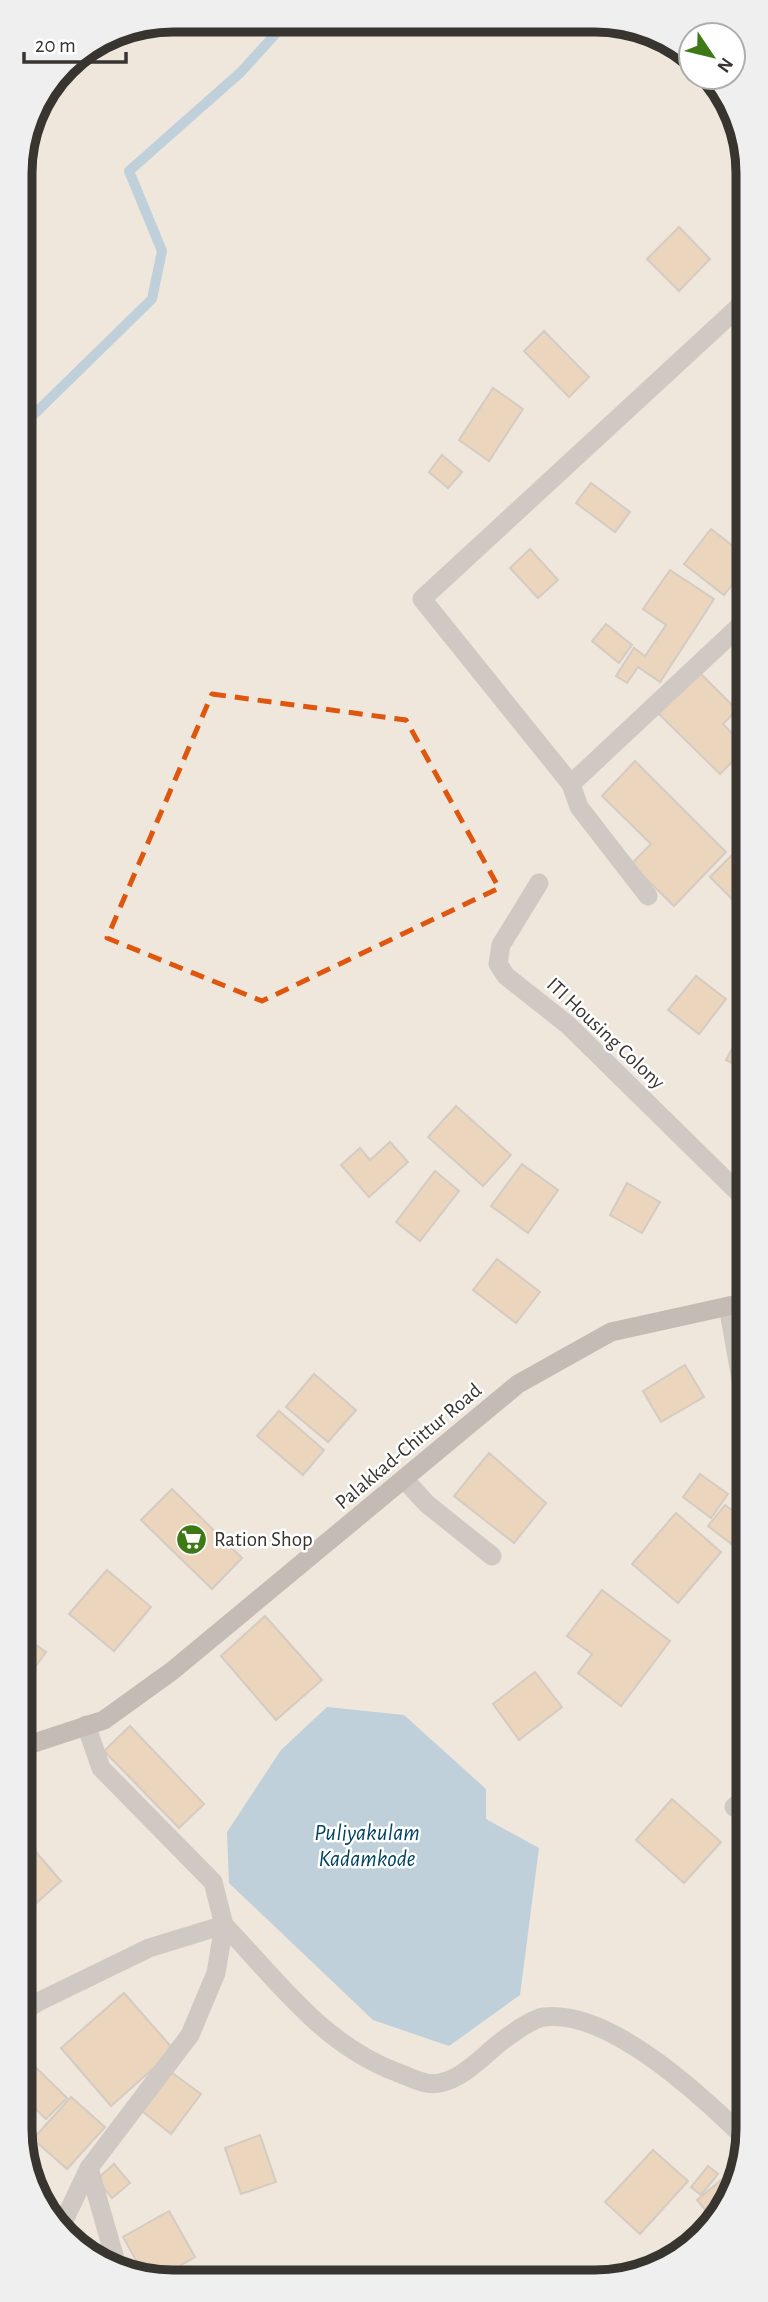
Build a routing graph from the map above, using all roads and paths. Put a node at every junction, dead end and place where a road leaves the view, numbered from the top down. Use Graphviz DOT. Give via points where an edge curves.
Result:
graph roads {
  1 [pos="736,309"];
  2 [pos="736,629"];
  3 [pos="571,783"];
  4 [pos="539,883"];
  5 [pos="648,896"];
  6 [pos="736,1190"];
  7 [pos="736,1304"];
  8 [pos="404,1479"];
  9 [pos="492,1556"];
  10 [pos="86,1726"];
  11 [pos="32,1744"];
  12 [pos="224,1926"];
  13 [pos="32,2006"];
  14 [pos="736,2130"];
  15 [pos="89,2168"];
  16 [pos="65,2219"];
  17 [pos="115,2258"];
  1 -- 3 [label="street" via="422,599"];
  2 -- 3 [label="street"];
  3 -- 5 [label="street" via="579,807"];
  4 -- 6 [label="street, ITI Housing Colony" via="501,945 498,964 506,976 577,1034"];
  7 -- 8 [label="main road, Palakkad-Chittur Road" via="611,1332 517,1384"];
  8 -- 9 [label="street" via="427,1504"];
  8 -- 10 [label="main road, Palakkad-Chittur Road" via="172,1671 104,1720"];
  10 -- 11 [label="main road, Palakkad-Chittur Road"];
  10 -- 12 [label="street" via="101,1768 213,1882"];
  12 -- 13 [label="street" via="149,1948"];
  12 -- 14 [label="street" via="309,2018 367,2060 428,2084 462,2075 501,2041 541,2017 578,2019 628,2043 682,2079"];
  12 -- 15 [label="street" via="216,1973 190,2035"];
  15 -- 16 [label="street"];
  15 -- 17 [label="street"];
}
